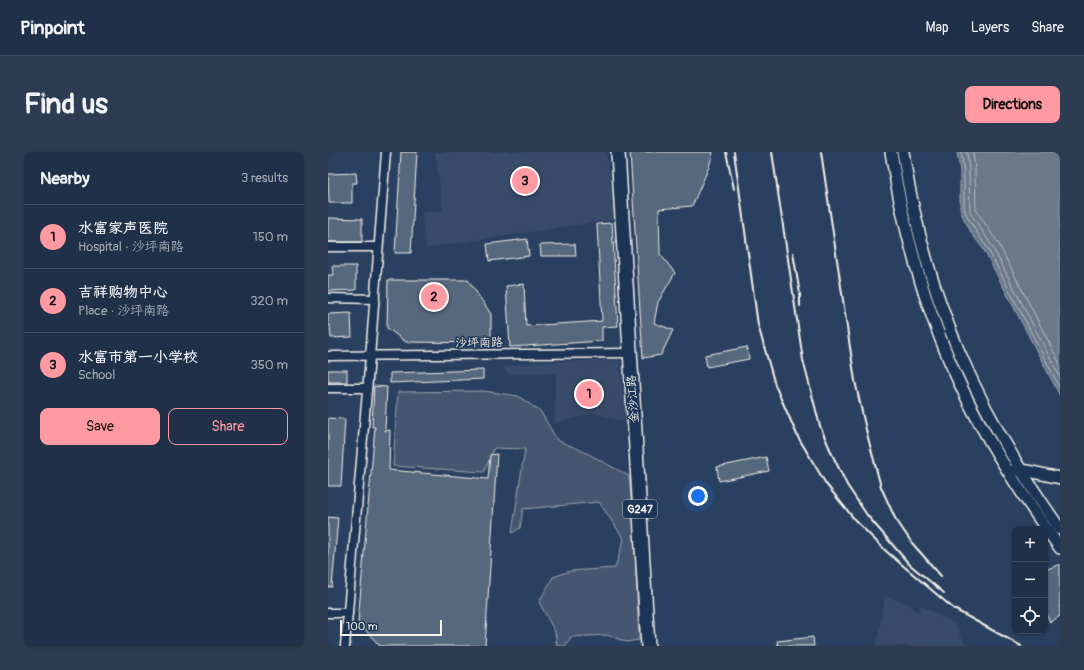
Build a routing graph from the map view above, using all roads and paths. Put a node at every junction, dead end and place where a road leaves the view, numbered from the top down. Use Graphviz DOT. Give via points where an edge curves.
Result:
graph roads {
  1 [pos="386,152"];
  2 [pos="618,152"];
  3 [pos="891,152"];
  4 [pos="903,152"];
  5 [pos="328,247"];
  6 [pos="378,247"];
  7 [pos="328,298"];
  8 [pos="374,299"];
  9 [pos="630,353"];
  10 [pos="328,356"];
  11 [pos="370,357"];
  12 [pos="328,388"];
  13 [pos="368,388"];
  14 [pos="1006,469"];
  15 [pos="1024,471"];
  16 [pos="1060,478"];
  17 [pos="1060,529"];
  18 [pos="1060,548"];
  19 [pos="328,613"];
  20 [pos="348,613"];
  21 [pos="649,644"];
  22 [pos="346,646"];
  1 -- 6 [label="street"];
  2 -- 9 [label="highway, 金沙江路 / G247"];
  3 -- 14 [label="main road" via="909,244 936,329 968,401"];
  4 -- 15 [label="main road" via="920,241 947,325 978,396 1001,438"];
  5 -- 6 [label="street"];
  6 -- 8 [label="street"];
  7 -- 8 [label="street"];
  8 -- 11 [label="street"];
  9 -- 11 [label="street, 沙坪南路"];
  9 -- 21 [label="highway, 金沙江路 / G247"];
  10 -- 11 [label="street, 沙坪南路"];
  11 -- 13 [label="street"];
  12 -- 13 [label="street"];
  13 -- 20 [label="street"];
  14 -- 15 [label="main road"];
  14 -- 18 [label="main road"];
  15 -- 16 [label="main road"];
  15 -- 17 [label="main road"];
  19 -- 20 [label="street"];
  20 -- 22 [label="street"];
}
